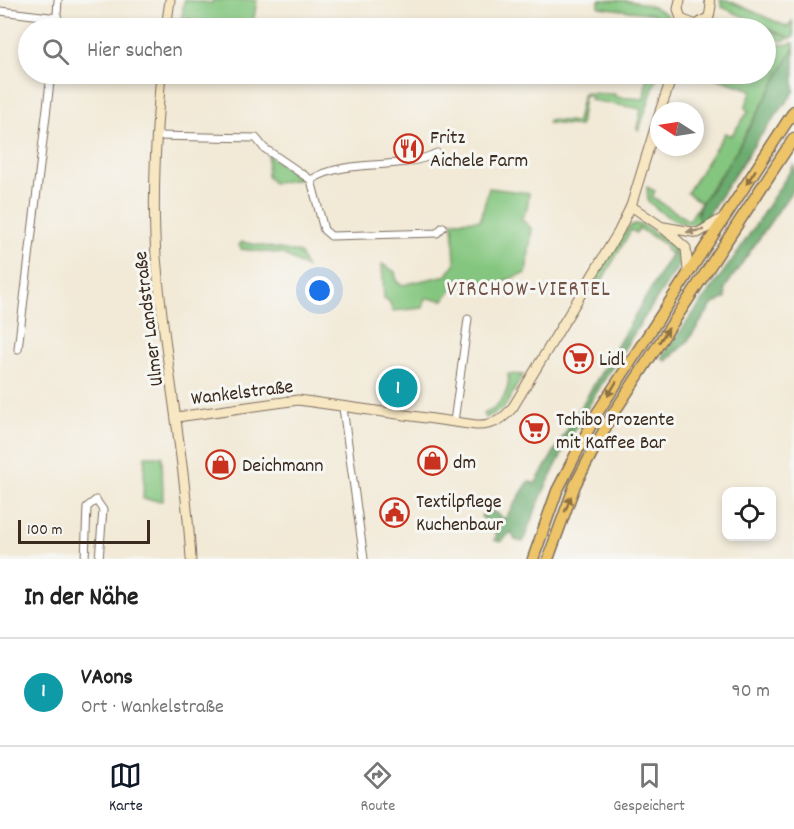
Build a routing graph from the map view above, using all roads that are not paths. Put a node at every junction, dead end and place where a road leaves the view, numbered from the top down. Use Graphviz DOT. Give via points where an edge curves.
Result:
graph roads {
  1 [pos="58,0"];
  2 [pos="170,0"];
  3 [pos="669,0"];
  4 [pos="709,0"];
  5 [pos="679,2"];
  6 [pos="0,11"];
  7 [pos="58,18"];
  8 [pos="167,18"];
  9 [pos="681,18"];
  10 [pos="708,18"];
  11 [pos="50,84"];
  12 [pos="160,84"];
  13 [pos="670,84"];
  14 [pos="664,102"];
  15 [pos="794,111"];
  16 [pos="156,136"];
  17 [pos="794,138"];
  18 [pos="650,145"];
  19 [pos="437,153"];
  20 [pos="311,180"];
  21 [pos="631,206"];
  22 [pos="724,217"];
  23 [pos="443,227"];
  24 [pos="662,227"];
  25 [pos="688,271"];
  26 [pos="468,319"];
  27 [pos="18,350"];
  28 [pos="343,408"];
  29 [pos="177,417"];
  30 [pos="454,423"];
  31 [pos="85,559"];
  32 [pos="99,559"];
  33 [pos="191,559"];
  34 [pos="364,559"];
  35 [pos="533,559"];
  36 [pos="548,559"];
  1 -- 7 [label="street"];
  2 -- 8 [label="street"];
  3 -- 5 [label="street"];
  4 -- 10 [label="street"];
  5 -- 9 [label="street"];
  6 -- 7 [label="street"];
  11 -- 27 [label="street"];
  12 -- 16 [label="street, Ulmer Landstraße"];
  13 -- 14 [label="street, Wankelstraße"];
  15 -- 22 [label="main road, one-way"];
  16 -- 20 [label="street" via="256,138 264,148"];
  16 -- 29 [label="street, Ulmer Landstraße" via="156,256"];
  36 -- 17 [label="main road, one-way" via="575,485 611,417"];
  18 -- 21 [label="street, Wankelstraße"];
  19 -- 20 [label="street" via="422,160 355,167"];
  20 -- 23 [label="street" via="324,230 331,236 437,233"];
  21 -- 24 [label="street"];
  21 -- 30 [label="street, Wankelstraße" via="510,411 487,425"];
  22 -- 24 [label="street, one-way" via="698,233"];
  22 -- 25 [label="main road"];
  24 -- 25 [label="street" via="686,248"];
  25 -- 35 [label="main road, one-way" via="588,430 557,491"];
  26 -- 30 [label="street"];
  28 -- 29 [label="street, Wankelstraße" via="283,400"];
  28 -- 30 [label="street, Wankelstraße"];
  28 -- 34 [label="street"];
  29 -- 33 [label="street, Ulmer Landstraße"];
  31 -- 32 [label="street" via="87,507 96,500 103,510"];
}
